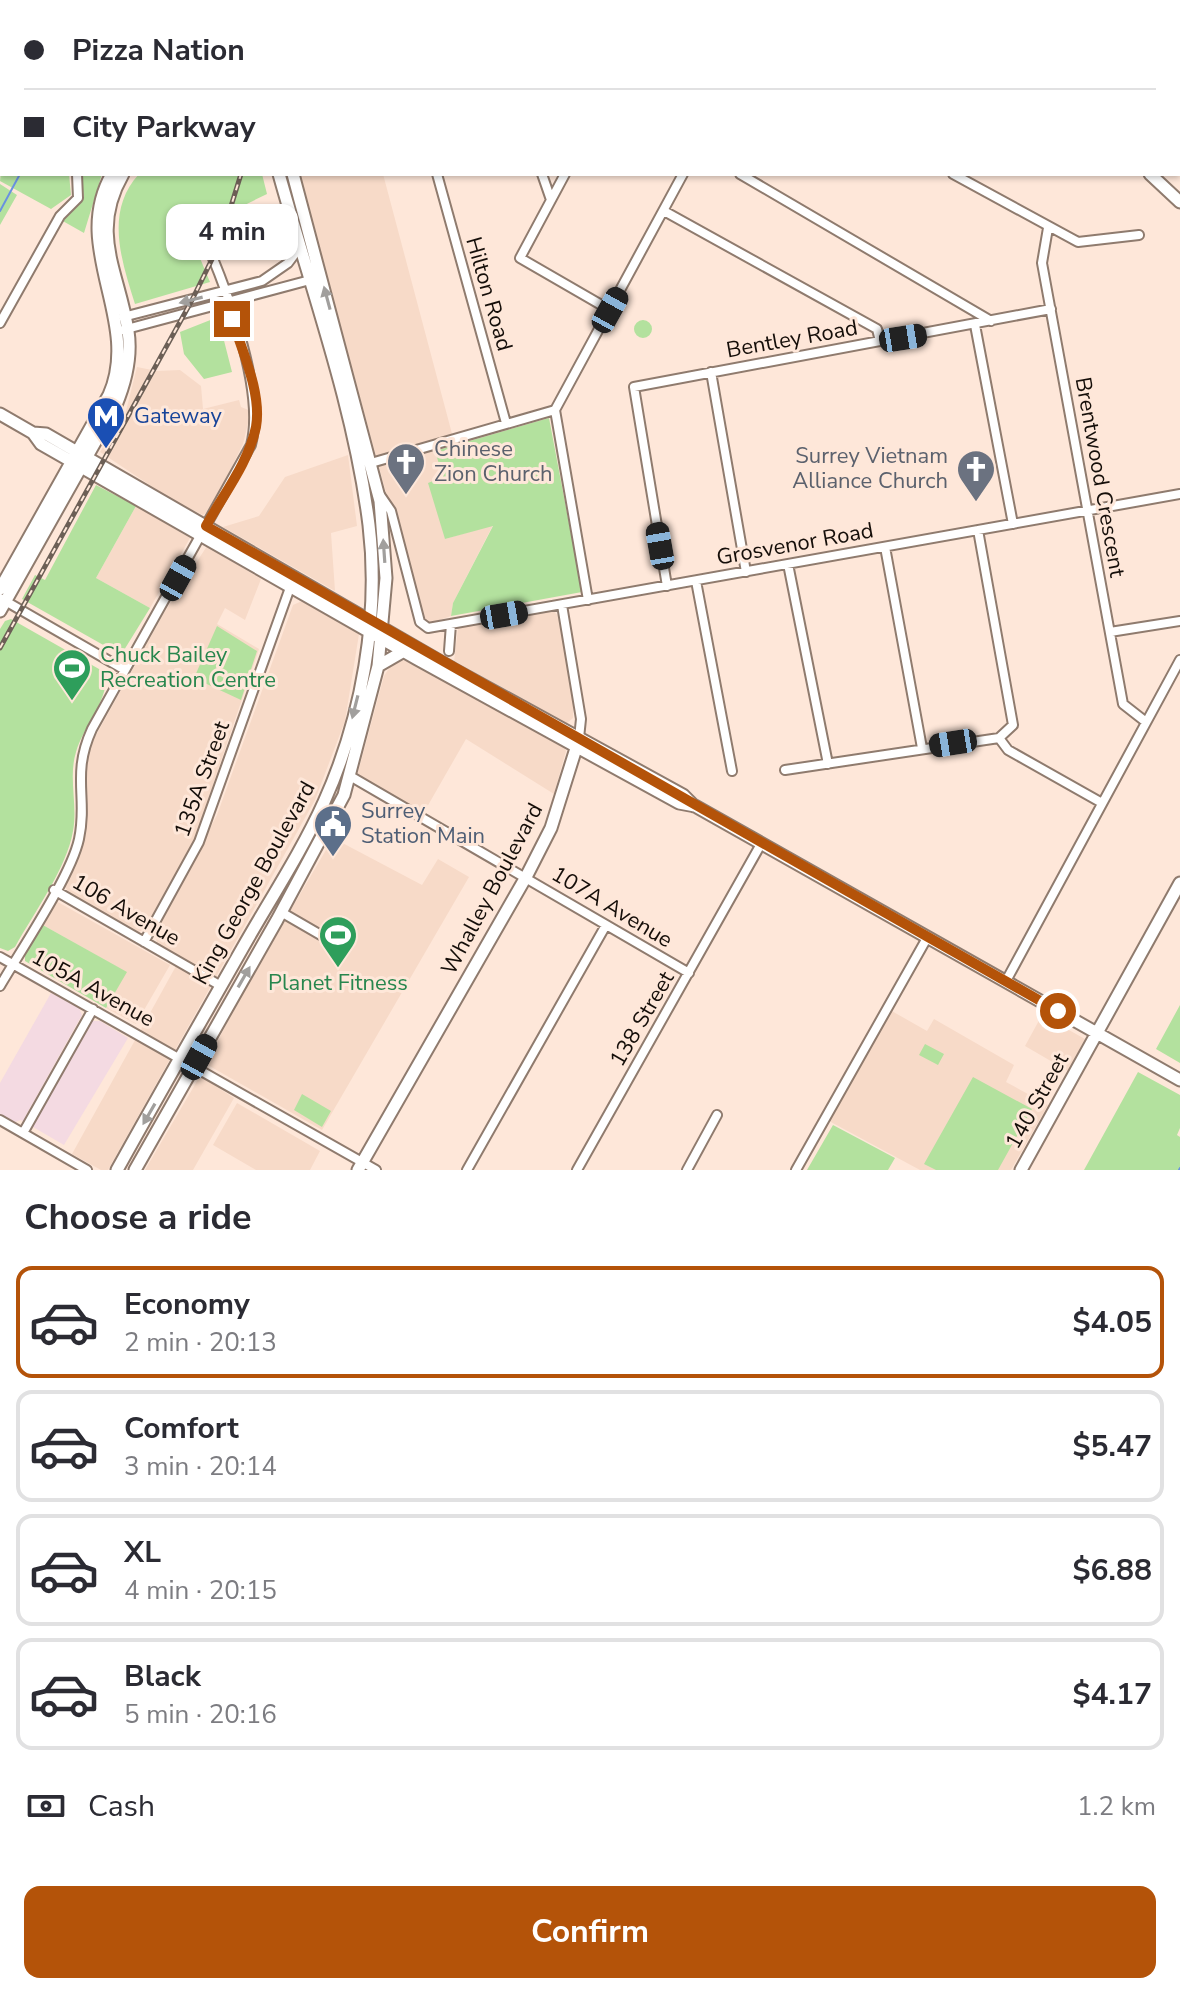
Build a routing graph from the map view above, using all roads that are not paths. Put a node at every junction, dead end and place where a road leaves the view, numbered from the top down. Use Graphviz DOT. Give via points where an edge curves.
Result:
graph roads {
  1 [pos="77,176"];
  2 [pos="111,176"];
  3 [pos="122,176"];
  4 [pos="280,176"];
  5 [pos="294,176"];
  6 [pos="438,176"];
  7 [pos="543,176"];
  8 [pos="564,176"];
  9 [pos="682,176"];
  10 [pos="743,176"];
  11 [pos="957,176"];
  12 [pos="1152,176"];
  13 [pos="551,201"];
  14 [pos="1180,202"];
  15 [pos="664,211"];
  16 [pos="199,226"];
  17 [pos="1048,228"];
  18 [pos="1139,235"];
  19 [pos="300,247"];
  20 [pos="310,280"];
  21 [pos="224,290"];
  22 [pos="227,301"];
  23 [pos="1051,309"];
  24 [pos="610,310"];
  25 [pos="991,321"];
  26 [pos="0,323"];
  27 [pos="122,324"];
  28 [pos="975,325"];
  29 [pos="880,341"];
  30 [pos="711,372"];
  31 [pos="555,410"];
  32 [pos="0,414"];
  33 [pos="506,423"];
  34 [pos="79,459"];
  35 [pos="371,463"];
  36 [pos="377,491"];
  37 [pos="1180,494"];
  38 [pos="1088,510"];
  39 [pos="1013,524"];
  40 [pos="978,530"];
  41 [pos="204,531"];
  42 [pos="885,547"];
  43 [pos="788,564"];
  44 [pos="746,572"];
  45 [pos="696,581"];
  46 [pos="292,582"];
  47 [pos="667,586"];
  48 [pos="0,589"];
  49 [pos="588,600"];
  50 [pos="2,604"];
  51 [pos="562,605"];
  52 [pos="1180,621"];
  53 [pos="420,622"];
  54 [pos="451,624"];
  55 [pos="370,626"];
  56 [pos="1110,632"];
  57 [pos="383,634"];
  58 [pos="450,647"];
  59 [pos="404,651"];
  60 [pos="1180,660"];
  61 [pos="378,666"];
  62 [pos="125,670"];
  63 [pos="1146,722"];
  64 [pos="999,738"];
  65 [pos="578,743"];
  66 [pos="922,748"];
  67 [pos="828,764"];
  68 [pos="785,770"];
  69 [pos="732,771"];
  70 [pos="350,776"];
  71 [pos="1102,803"];
  72 [pos="761,844"];
  73 [pos="526,877"];
  74 [pos="1180,883"];
  75 [pos="54,890"];
  76 [pos="275,892"];
  77 [pos="263,912"];
  78 [pos="281,912"];
  79 [pos="606,925"];
  80 [pos="927,938"];
  81 [pos="144,942"];
  82 [pos="338,945"];
  83 [pos="0,957"];
  84 [pos="13,964"];
  85 [pos="689,973"];
  86 [pos="1006,981"];
  87 [pos="0,986"];
  88 [pos="221,986"];
  89 [pos="93,1009"];
  90 [pos="1097,1034"];
  91 [pos="181,1058"];
  92 [pos="194,1065"];
  93 [pos="1180,1080"];
  94 [pos="717,1115"];
  95 [pos="0,1120"];
  96 [pos="23,1133"];
  97 [pos="360,1166"];
  98 [pos="87,1170"];
  99 [pos="117,1170"];
  100 [pos="135,1170"];
  101 [pos="376,1170"];
  102 [pos="467,1170"];
  103 [pos="577,1170"];
  104 [pos="687,1170"];
  105 [pos="796,1170"];
  106 [pos="1021,1170"];
  1 -- 26 [label="street" via="78,198 60,216"];
  2 -- 27 [label="main road" via="96,233"];
  3 -- 27 [label="main road" via="111,202 106,236"];
  4 -- 19 [label="main road, King George Boulevard"];
  35 -- 5 [label="main road, King George Boulevard, one-way"];
  6 -- 33 [label="street, Hilton Road"];
  7 -- 13 [label="street"];
  8 -- 13 [label="street"];
  9 -- 15 [label="street"];
  10 -- 25 [label="street"];
  11 -- 17 [label="street"];
  12 -- 14 [label="main road"];
  13 -- 24 [label="street" via="520,258"];
  15 -- 24 [label="street"];
  15 -- 29 [label="street" via="877,329"];
  16 -- 21 [label="street"];
  17 -- 18 [label="street" via="1091,243"];
  17 -- 23 [label="street, Brentwood Crescent" via="1042,263"];
  19 -- 20 [label="main road, King George Boulevard"];
  19 -- 21 [label="street" via="262,281"];
  20 -- 22 [label="street"];
  20 -- 55 [label="main road, King George Boulevard" via="359,464 369,527"];
  21 -- 22 [label="street"];
  21 -- 27 [label="street, one-way"];
  22 -- 27 [label="street"];
  22 -- 41 [label="street" via="257,424"];
  23 -- 25 [label="street, Bentley Road"];
  23 -- 38 [label="street, Brentwood Crescent"];
  24 -- 31 [label="street"];
  25 -- 28 [label="street, Bentley Road"];
  27 -- 34 [label="main road" via="127,378 116,405"];
  28 -- 29 [label="street, Bentley Road"];
  28 -- 39 [label="street"];
  29 -- 30 [label="street, Bentley Road"];
  30 -- 44 [label="street"];
  30 -- 47 [label="street, Bentley Road" via="634,387"];
  31 -- 33 [label="street"];
  31 -- 49 [label="street"];
  32 -- 34 [label="main road" via="33,433 46,434"];
  33 -- 35 [label="street"];
  34 -- 41 [label="main road"];
  34 -- 48 [label="main road"];
  34 -- 50 [label="main road"];
  35 -- 36 [label="main road, King George Boulevard"];
  36 -- 53 [label="street, King George Boulevard" via="391,511"];
  57 -- 36 [label="main road, King George Boulevard, one-way" via="385,548"];
  37 -- 38 [label="street, Grosvenor Road"];
  38 -- 39 [label="street, Grosvenor Road"];
  38 -- 56 [label="street, Brentwood Crescent"];
  39 -- 40 [label="street, Grosvenor Road"];
  40 -- 42 [label="street, Grosvenor Road"];
  40 -- 64 [label="street" via="1013,725"];
  41 -- 46 [label="main road"];
  41 -- 62 [label="street"];
  42 -- 43 [label="street, Grosvenor Road"];
  42 -- 66 [label="street"];
  43 -- 44 [label="street, Grosvenor Road"];
  43 -- 67 [label="street"];
  44 -- 45 [label="street, Grosvenor Road"];
  45 -- 47 [label="street, Grosvenor Road"];
  45 -- 69 [label="street"];
  46 -- 55 [label="main road"];
  46 -- 81 [label="street, 135A Street" via="199,842"];
  47 -- 49 [label="street, Grosvenor Road"];
  49 -- 51 [label="street, Grosvenor Road"];
  50 -- 62 [label="street"];
  51 -- 54 [label="street, Grosvenor Road"];
  51 -- 65 [label="street, Whalley Boulevard" via="581,719"];
  52 -- 56 [label="street"];
  53 -- 54 [label="street, Grosvenor Road" via="428,628"];
  54 -- 58 [label="street"];
  55 -- 57 [label="main road"];
  55 -- 76 [label="main road, King George Boulevard, one-way" via="360,689 332,783"];
  56 -- 63 [label="street, Brentwood Crescent" via="1123,704"];
  57 -- 59 [label="main road"];
  57 -- 61 [label="main road, King George Boulevard"];
  57 -- 65 [label="main road"];
  59 -- 61 [label="main road"];
  59 -- 65 [label="main road"];
  60 -- 63 [label="street"];
  61 -- 70 [label="main road, King George Boulevard"];
  62 -- 75 [label="street" via="84,749 79,838"];
  63 -- 71 [label="street"];
  64 -- 66 [label="street"];
  64 -- 71 [label="street" via="1008,750"];
  65 -- 72 [label="main road" via="683,795"];
  65 -- 73 [label="main road, Whalley Boulevard" via="551,828"];
  66 -- 67 [label="street"];
  67 -- 68 [label="street"];
  70 -- 73 [label="street, 107A Avenue"];
  70 -- 78 [label="main road, King George Boulevard"];
  71 -- 86 [label="street"];
  72 -- 80 [label="main road"];
  72 -- 85 [label="street, 138 Street"];
  73 -- 79 [label="street, 107A Avenue"];
  73 -- 97 [label="main road, Whalley Boulevard"];
  74 -- 90 [label="main road, 140 Street"];
  75 -- 81 [label="street, 106 Avenue"];
  75 -- 84 [label="street"];
  76 -- 77 [label="main road, King George Boulevard"];
  76 -- 78 [label="main road"];
  77 -- 78 [label="main road"];
  77 -- 88 [label="main road, King George Boulevard"];
  78 -- 82 [label="street"];
  92 -- 78 [label="main road, King George Boulevard, one-way"];
  79 -- 85 [label="street, 107A Avenue"];
  79 -- 102 [label="street"];
  80 -- 86 [label="main road"];
  80 -- 105 [label="street"];
  81 -- 88 [label="street, 106 Avenue"];
  83 -- 84 [label="street, 105A Avenue"];
  84 -- 87 [label="street"];
  84 -- 89 [label="street, 105A Avenue"];
  85 -- 103 [label="street, 138 Street"];
  86 -- 90 [label="main road"];
  88 -- 91 [label="main road, King George Boulevard"];
  89 -- 91 [label="street, 105A Avenue"];
  89 -- 96 [label="street"];
  90 -- 93 [label="main road"];
  90 -- 106 [label="main road, 140 Street"];
  91 -- 92 [label="street, 105A Avenue"];
  91 -- 99 [label="main road, King George Boulevard, one-way"];
  92 -- 97 [label="street, 105A Avenue"];
  92 -- 100 [label="main road, King George Boulevard"];
  94 -- 104 [label="street"];
  95 -- 96 [label="street"];
  96 -- 98 [label="street"];
  97 -- 101 [label="street, 105A Avenue"];
}
